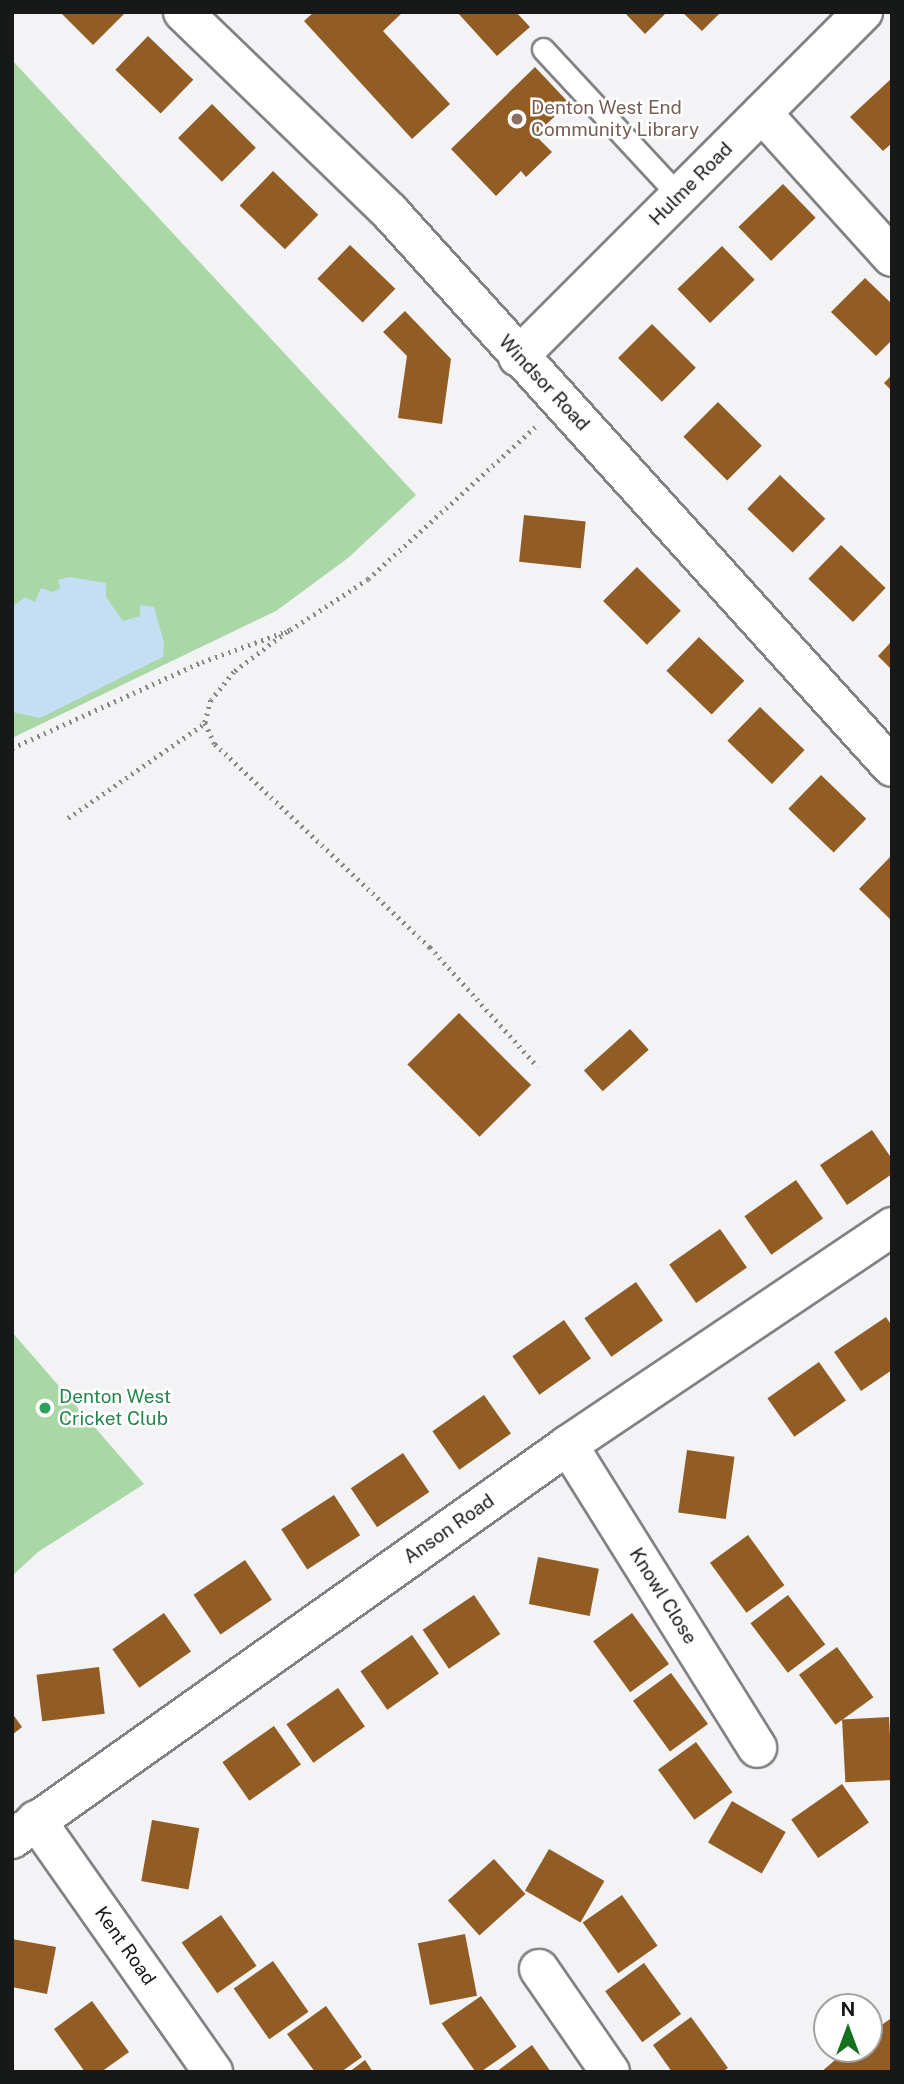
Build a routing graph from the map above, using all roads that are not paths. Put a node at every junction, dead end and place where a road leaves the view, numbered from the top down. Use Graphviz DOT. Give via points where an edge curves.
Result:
graph roads {
  1 [pos="863,12"];
  2 [pos="202,18"];
  3 [pos="543,49"];
  4 [pos="762,113"];
  5 [pos="680,196"];
  6 [pos="892,257"];
  7 [pos="518,357"];
  8 [pos="892,767"];
  9 [pos="892,1227"];
  10 [pos="568,1445"];
  11 [pos="757,1748"];
  12 [pos="24,1830"];
  13 [pos="539,1969"];
  14 [pos="213,2072"];
  15 [pos="610,2072"];
  1 -- 4 [label="street, Hulme Road"];
  2 -- 7 [label="street, Windsor Road" via="390,212"];
  3 -- 5 [label="lane"];
  4 -- 5 [label="street, Hulme Road"];
  4 -- 6 [label="street"];
  5 -- 7 [label="street, Hulme Road"];
  7 -- 8 [label="street, Windsor Road"];
  9 -- 10 [label="street, Anson Road"];
  10 -- 11 [label="street, Knowl Close"];
  10 -- 12 [label="street, Anson Road"];
  12 -- 14 [label="street, Kent Road"];
  13 -- 15 [label="street"];
}
